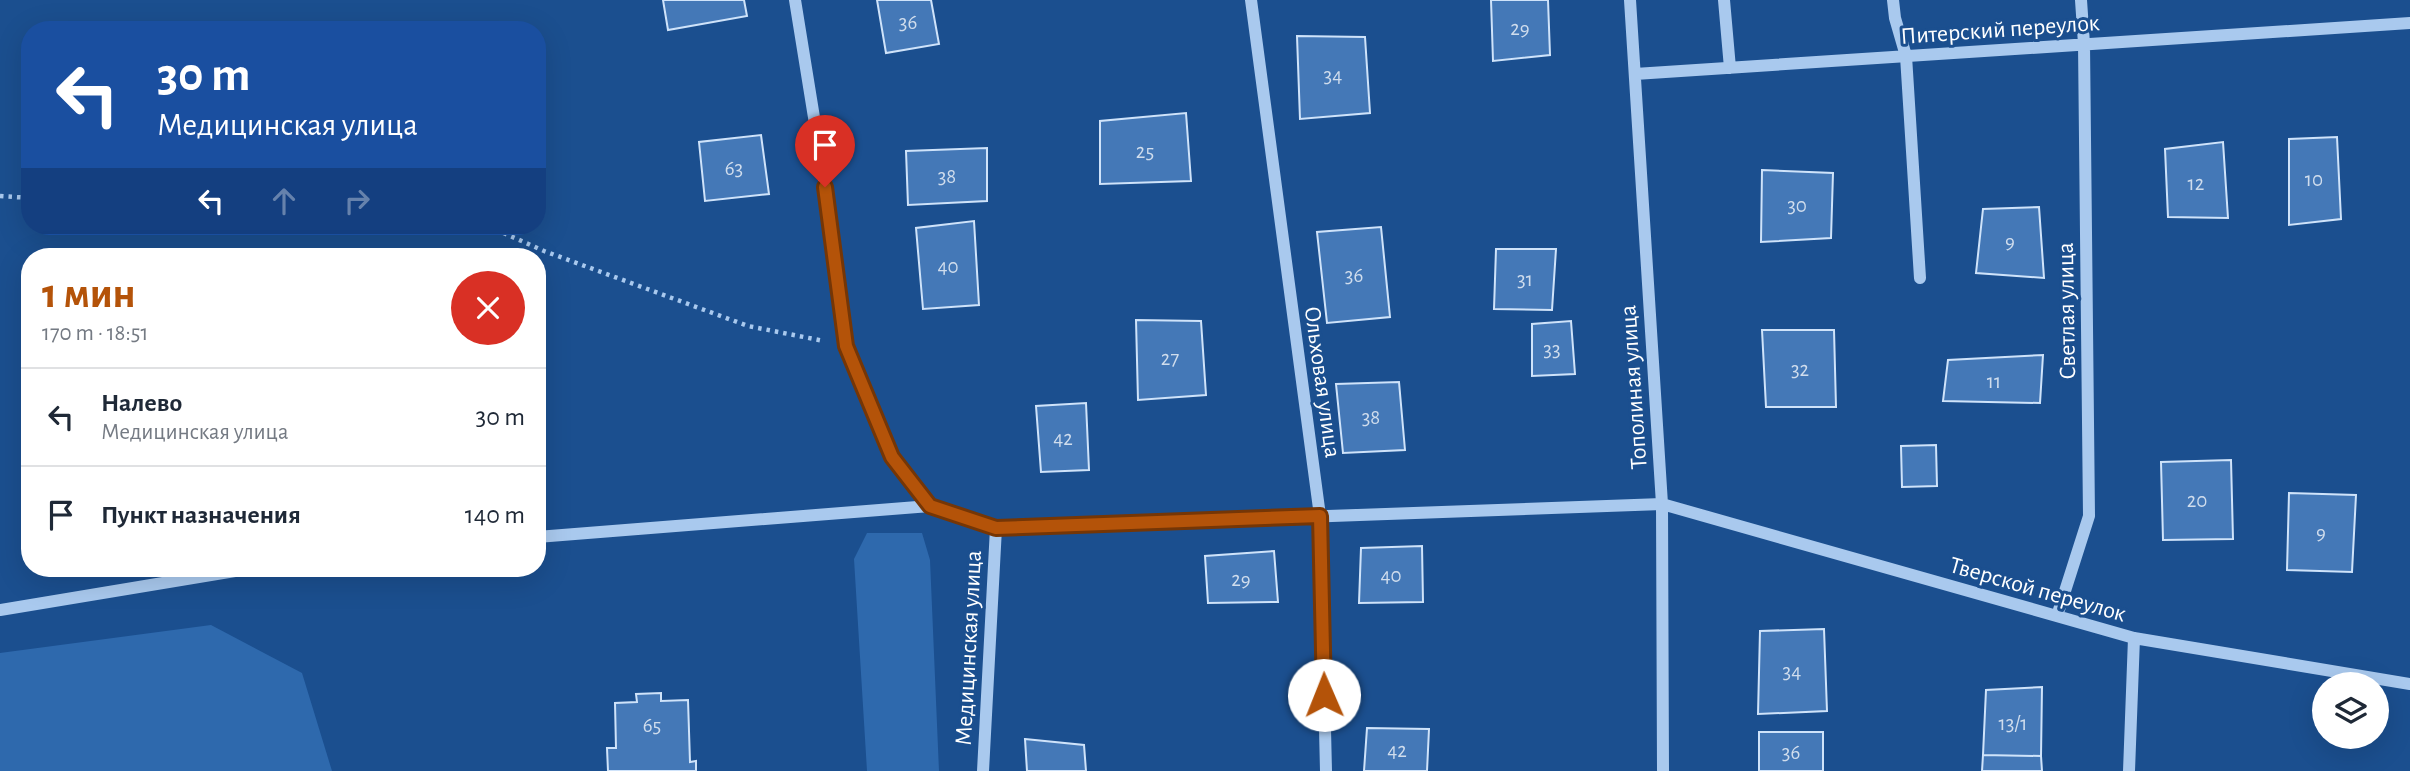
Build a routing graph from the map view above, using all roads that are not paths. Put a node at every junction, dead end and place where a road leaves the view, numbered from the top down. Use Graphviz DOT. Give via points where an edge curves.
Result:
graph roads {
  1 [pos="795,0"];
  2 [pos="1251,0"];
  3 [pos="1630,0"];
  4 [pos="1724,0"];
  5 [pos="1893,0"];
  6 [pos="2081,0"];
  7 [pos="2410,23"];
  8 [pos="2084,44"];
  9 [pos="1906,56"];
  10 [pos="1730,68"];
  11 [pos="1635,74"];
  12 [pos="1920,278"];
  13 [pos="1662,504"];
  14 [pos="930,506"];
  15 [pos="1320,516"];
  16 [pos="996,528"];
  17 [pos="546,536"];
  18 [pos="199,577"];
  19 [pos="0,610"];
  20 [pos="2057,615"];
  21 [pos="2133,638"];
  22 [pos="2410,684"];
  23 [pos="983,771"];
  24 [pos="1325,771"];
  25 [pos="1664,771"];
  26 [pos="2129,771"];
  1 -- 14 [label="street" via="846,346 892,457"];
  2 -- 15 [label="street, Ольховая улица"];
  3 -- 11 [label="street, Тополиная улица"];
  4 -- 10 [label="street"];
  5 -- 9 [label="street"];
  6 -- 8 [label="street, Светлая улица"];
  7 -- 8 [label="street, Питерский переулок"];
  8 -- 9 [label="street, Питерский переулок"];
  8 -- 20 [label="street, Светлая улица" via="2090,516"];
  9 -- 10 [label="street, Питерский переулок"];
  9 -- 12 [label="street"];
  10 -- 11 [label="street, Питерский переулок"];
  11 -- 13 [label="street, Тополиная улица"];
  13 -- 15 [label="street, Тверской переулок"];
  13 -- 20 [label="street, Тверской переулок"];
  13 -- 25 [label="street, Тополиная улица"];
  14 -- 16 [label="street, Медицинская улица"];
  14 -- 17 [label="street"];
  15 -- 16 [label="street, Медицинская улица"];
  15 -- 24 [label="street, Ольховая улица"];
  16 -- 23 [label="street, Медицинская улица"];
  18 -- 19 [label="street"];
  20 -- 21 [label="street, Тверской переулок"];
  21 -- 22 [label="street, Тверской переулок"];
  21 -- 26 [label="street"];
}
